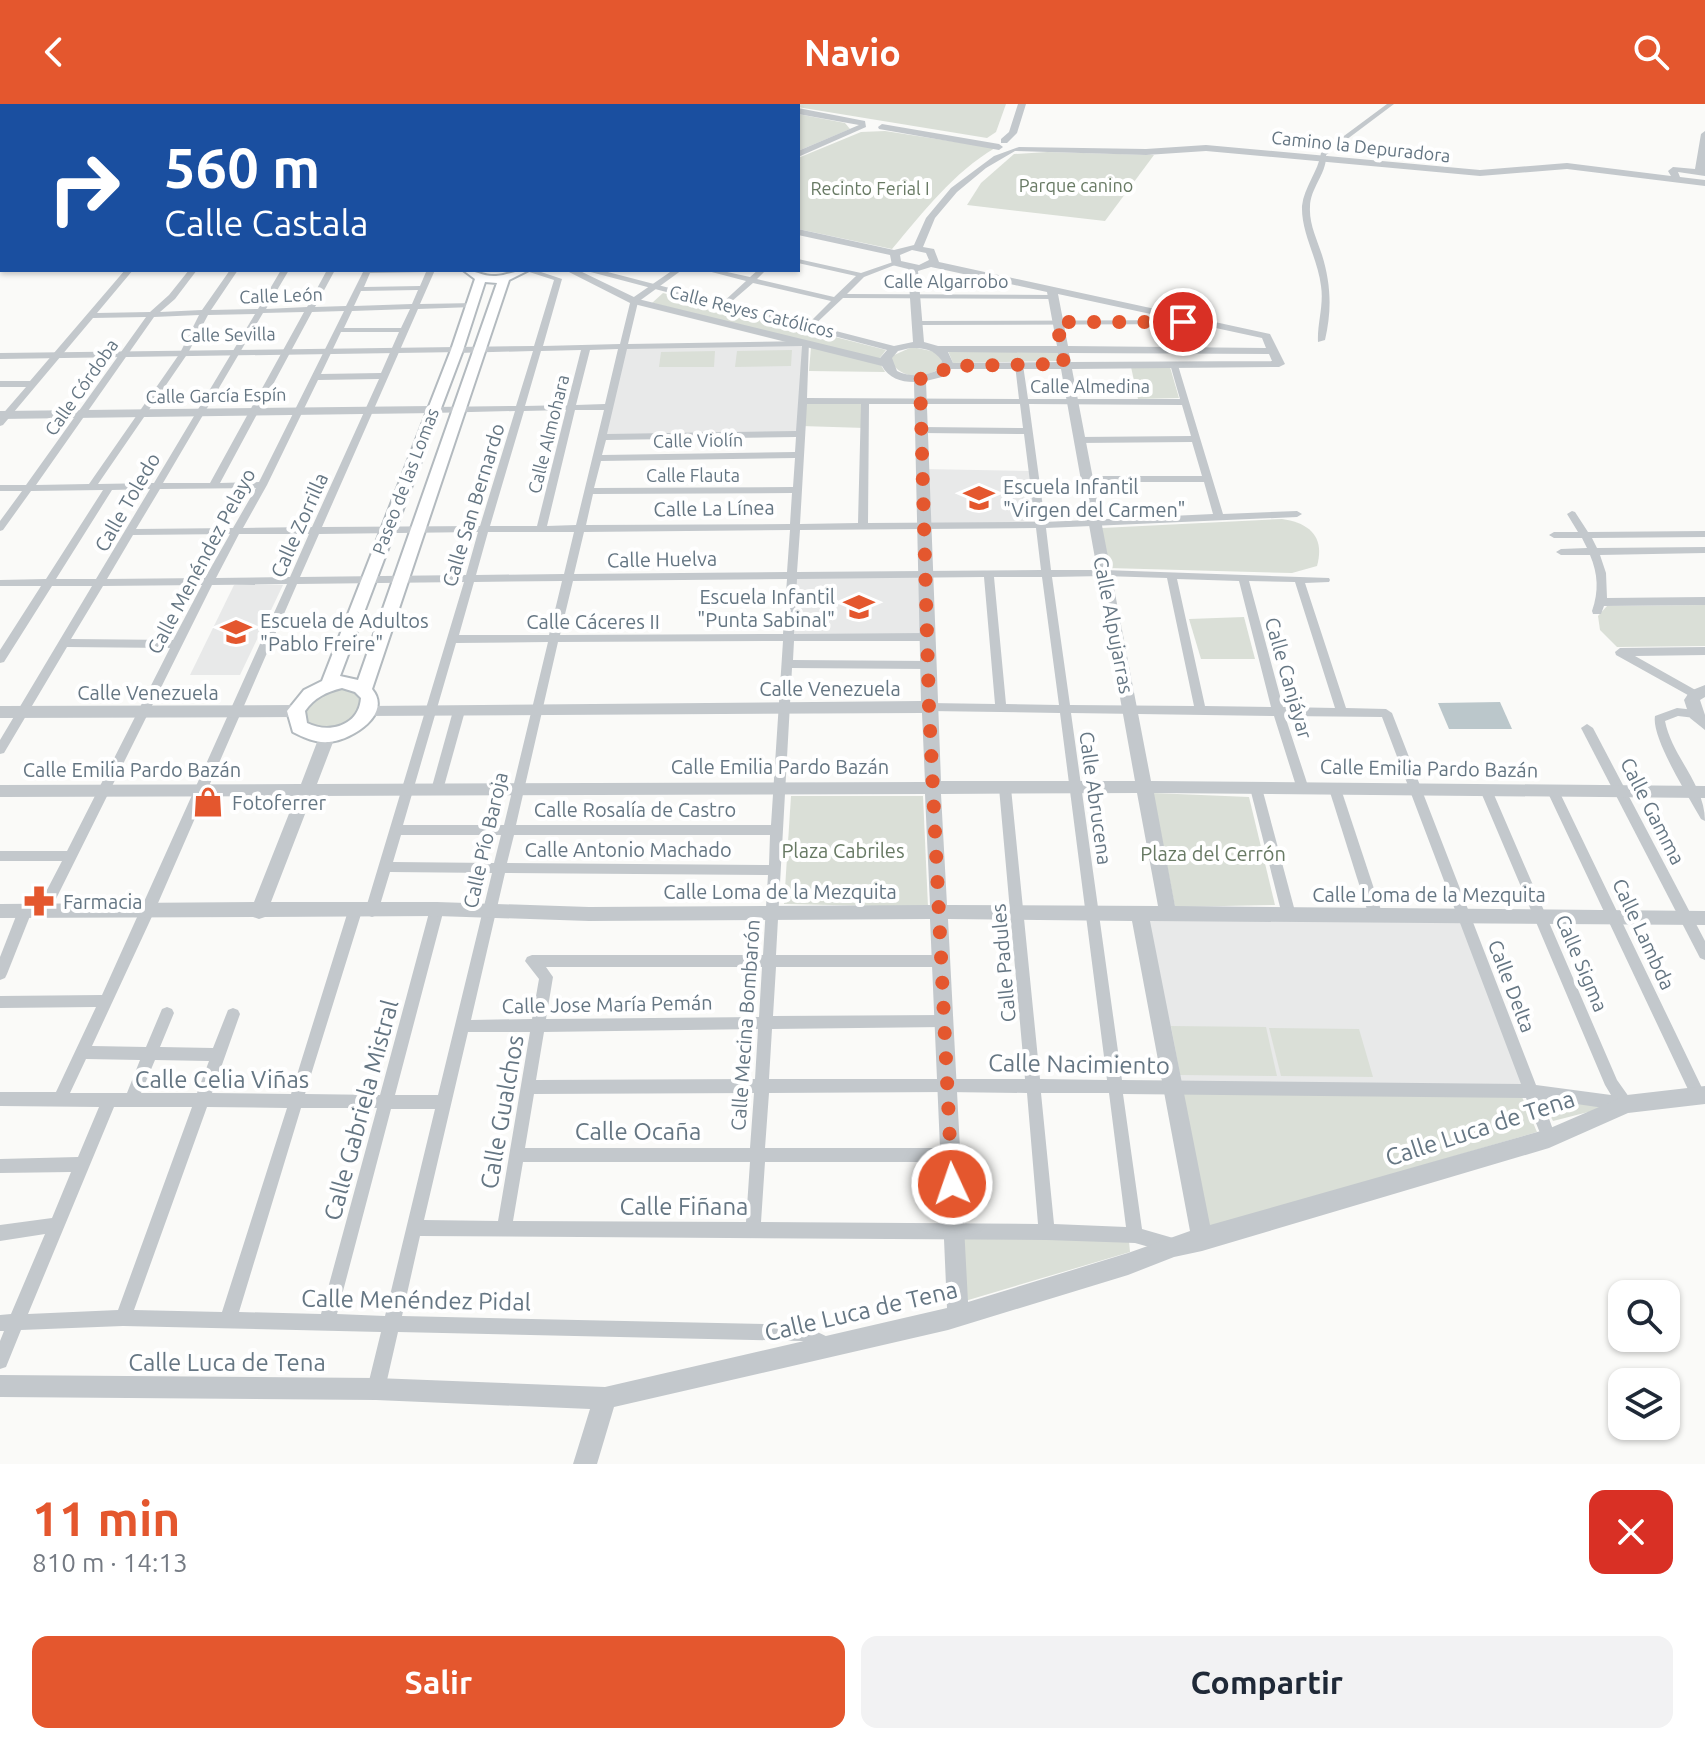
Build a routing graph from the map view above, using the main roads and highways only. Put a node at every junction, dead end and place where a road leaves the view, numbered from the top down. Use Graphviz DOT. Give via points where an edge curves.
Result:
graph roads {
  1 [pos="520,272"];
  2 [pos="475,274"];
  3 [pos="504,278"];
  4 [pos="329,684"];
  5 [pos="364,688"];
  1 -- 3 [label="main road"];
  2 -- 3 [label="main road"];
  2 -- 4 [label="main road, Paseo de las Lomas" via="473,305 457,350"];
  3 -- 5 [label="main road, Paseo de las Lomas"];
  4 -- 5 [label="main road"];
  4 -- 5 [label="main road" via="308,695 296,711 306,733 327,737 353,728 369,712 370,694"];
}
